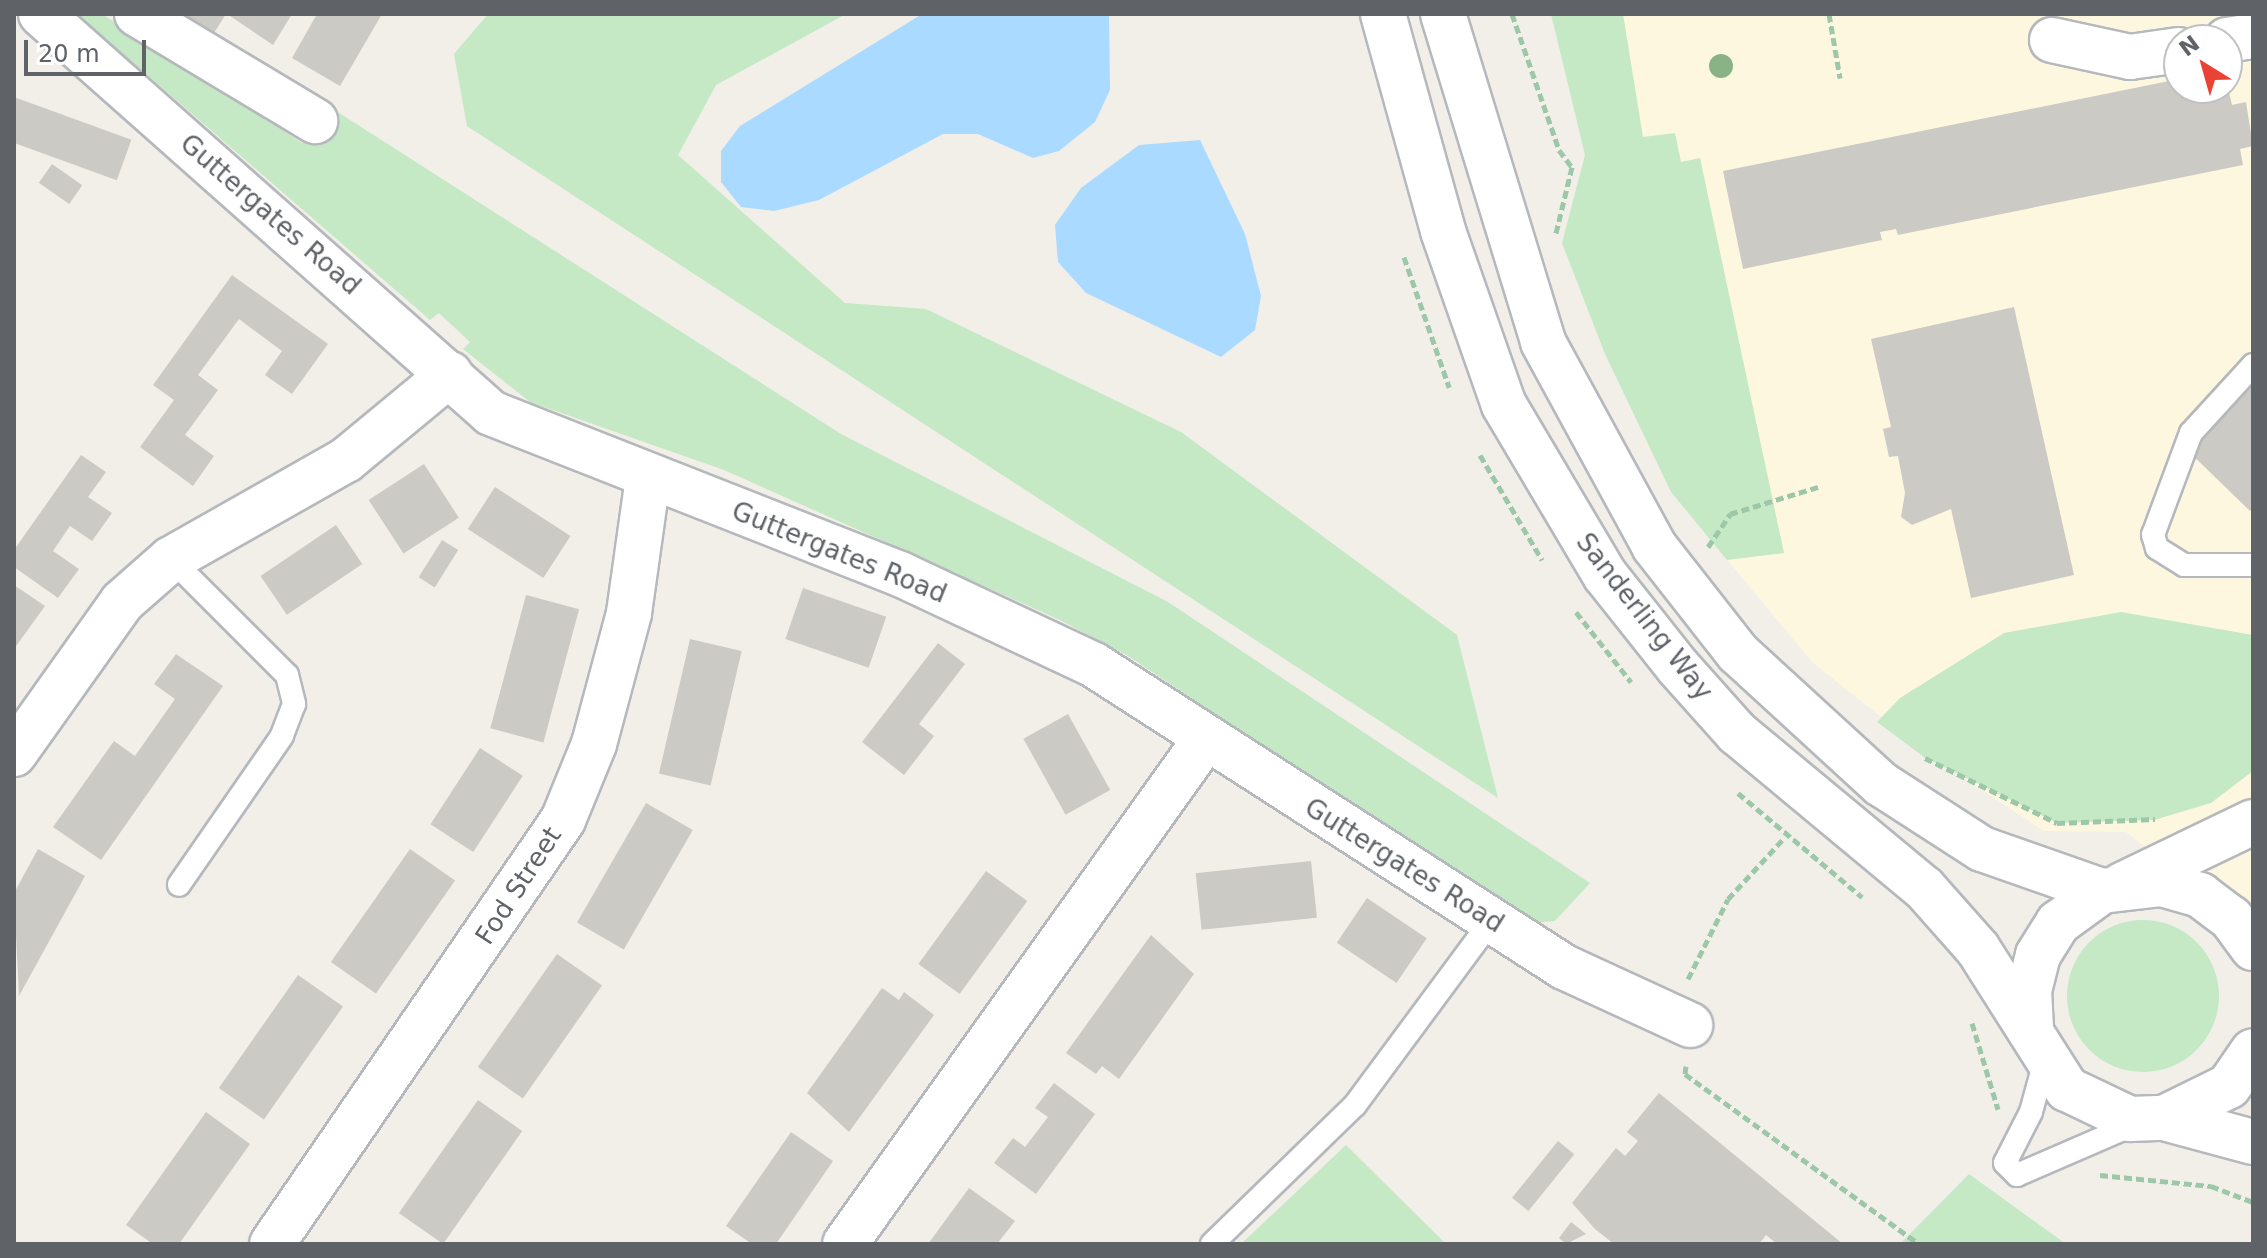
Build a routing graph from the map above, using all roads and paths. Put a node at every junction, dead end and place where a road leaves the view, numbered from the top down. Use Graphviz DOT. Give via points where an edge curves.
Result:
graph roads {
  1 [pos="41,14"];
  2 [pos="137,14"];
  3 [pos="1383,14"];
  4 [pos="1443,14"];
  5 [pos="1512,14"];
  6 [pos="1829,14"];
  7 [pos="2052,40"];
  8 [pos="2163,52"];
  9 [pos="1840,78"];
  10 [pos="315,121"];
  11 [pos="1553,242"];
  12 [pos="2253,365"];
  13 [pos="450,374"];
  14 [pos="648,477"];
  15 [pos="1821,486"];
  16 [pos="1700,538"];
  17 [pos="1708,548"];
  18 [pos="2253,550"];
  19 [pos="171,559"];
  20 [pos="1718,560"];
  21 [pos="2253,565"];
  22 [pos="1204,741"];
  23 [pos="1916,752"];
  24 [pos="14,754"];
  25 [pos="2168,816"];
  26 [pos="2253,822"];
  27 [pos="1785,837"];
  28 [pos="179,885"];
  29 [pos="2112,888"];
  30 [pos="1492,920"];
  31 [pos="2253,948"];
  32 [pos="1682,1021"];
  33 [pos="2038,1044"];
  34 [pos="2253,1051"];
  35 [pos="2157,1119"];
  36 [pos="2253,1142"];
  37 [pos="272,1244"];
  38 [pos="845,1244"];
  39 [pos="1212,1244"];
  40 [pos="1919,1244"];
  1 -- 13 [label="street, Guttergates Road"];
  2 -- 10 [label="street"];
  3 -- 33 [label="street, Sanderling Way" via="1468,311 1504,405 1548,488 1605,575 1737,733 1924,888 1978,949"];
  4 -- 29 [label="street, Sanderling Way" via="1543,342 1654,546 1738,653 1881,784 1982,849"];
  5 -- 11 [label="path" via="1559,150 1572,167"];
  6 -- 9 [label="path"];
  7 -- 8 [label="street" via="2130,57"];
  12 -- 21 [label="lane" via="2191,433 2153,535 2157,548 2184,565"];
  13 -- 14 [label="street, Guttergates Road" via="491,413"];
  13 -- 19 [label="street" via="346,460"];
  14 -- 22 [label="street, Guttergates Road" via="900,574 1094,665"];
  14 -- 37 [label="street, Fod Street" via="629,613 594,744 563,820"];
  15 -- 17 [label="path" via="1730,514"];
  16 -- 17 [label="path"];
  17 -- 20 [label="path"];
  18 -- 21 [label="lane"];
  19 -- 24 [label="street" via="112,614"];
  19 -- 28 [label="lane" via="287,675 294,704 282,736"];
  22 -- 30 [label="street, Guttergates Road"];
  22 -- 38 [label="street"];
  23 -- 25 [label="path" via="2057,823"];
  26 -- 29 [label="street"];
  27 -- 32 [label="path" via="1715,918"];
  29 -- 31 [label="street, Sanderling Way" via="2162,884 2200,895 2231,918"];
  29 -- 33 [label="street" via="2058,923 2038,955 2029,991"];
  30 -- 32 [label="street, Guttergates Road" via="1564,967"];
  30 -- 39 [label="lane" via="1346,1115"];
  32 -- 40 [label="path" via="1685,1074"];
  33 -- 35 [label="street, Sanderling Way" via="2096,1108"];
  33 -- 35 [label="lane" via="2031,1112 2005,1163 2017,1175 2090,1138"];
  34 -- 35 [label="street" via="2229,1086"];
  35 -- 36 [label="street, Sanderling Way"];
}
